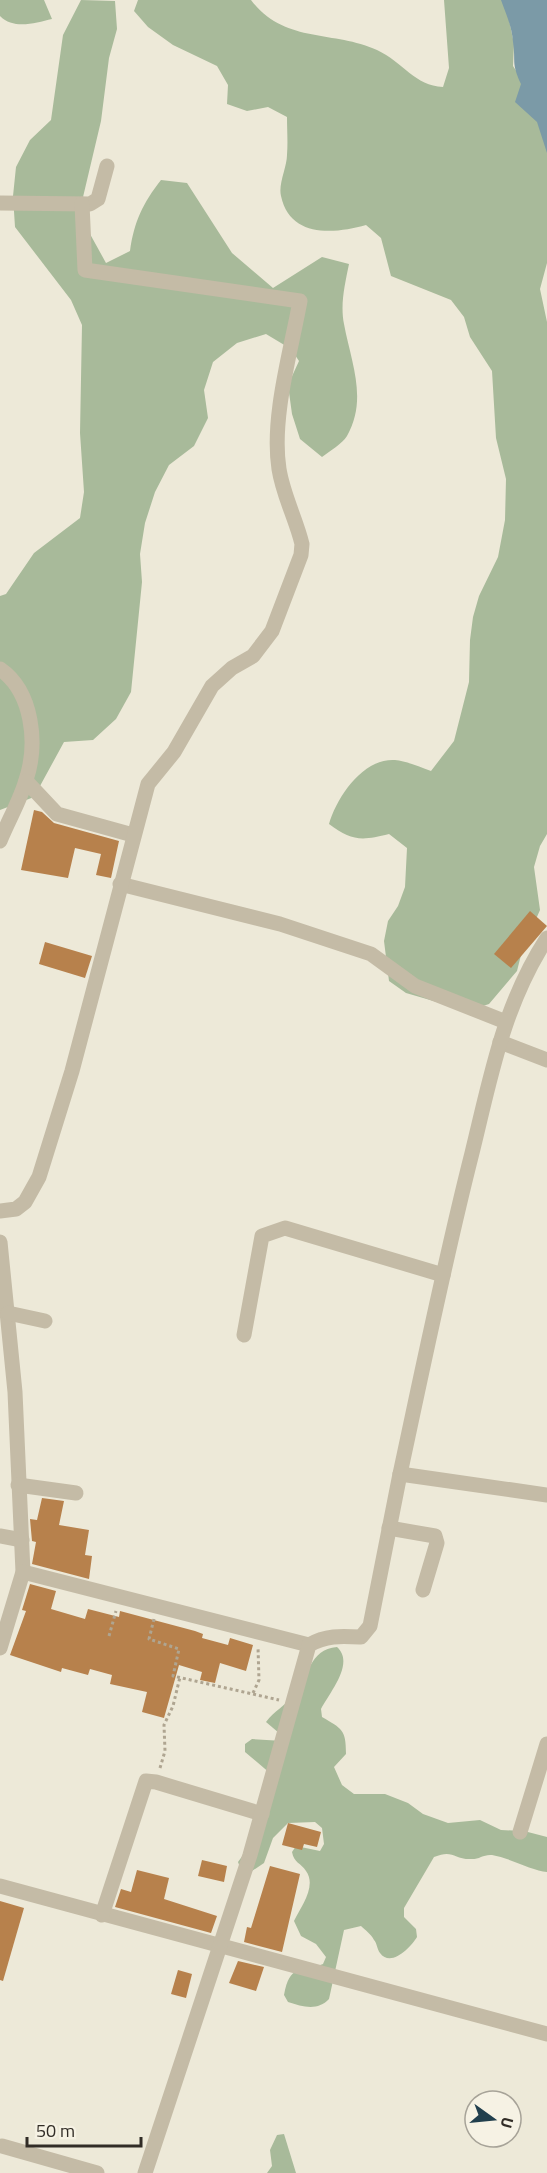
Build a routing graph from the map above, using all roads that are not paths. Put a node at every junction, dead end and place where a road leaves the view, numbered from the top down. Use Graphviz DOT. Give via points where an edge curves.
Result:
graph roads {
  1 [pos="107,166"];
  2 [pos="0,203"];
  3 [pos="82,204"];
  4 [pos="0,669"];
  5 [pos="26,780"];
  6 [pos="133,835"];
  7 [pos="0,841"];
  8 [pos="120,884"];
  9 [pos="547,938"];
  10 [pos="506,1022"];
  11 [pos="500,1042"];
  12 [pos="547,1060"];
  13 [pos="0,1211"];
  14 [pos="0,1242"];
  15 [pos="443,1275"];
  16 [pos="8,1313"];
  17 [pos="45,1321"];
  18 [pos="244,1335"];
  19 [pos="400,1474"];
  20 [pos="18,1485"];
  21 [pos="76,1493"];
  22 [pos="547,1495"];
  23 [pos="390,1528"];
  24 [pos="0,1536"];
  25 [pos="22,1540"];
  26 [pos="23,1572"];
  27 [pos="423,1590"];
  28 [pos="1,1644"];
  29 [pos="309,1645"];
  30 [pos="547,1744"];
  31 [pos="262,1814"];
  32 [pos="520,1832"];
  33 [pos="0,1886"];
  34 [pos="102,1915"];
  35 [pos="219,1944"];
  36 [pos="547,2034"];
  37 [pos="2,2146"];
  38 [pos="97,2173"];
  39 [pos="145,2173"];
  1 -- 3 [label="street" via="98,199"];
  2 -- 3 [label="street"];
  3 -- 6 [label="street" via="85,270 300,301 277,450 279,470 302,544 301,555 272,631 253,656 212,686 174,752 148,784"];
  4 -- 5 [label="street" via="19,687 27,708 33,747"];
  5 -- 6 [label="street" via="57,814"];
  5 -- 7 [label="street"];
  6 -- 8 [label="street"];
  8 -- 10 [label="street" via="280,924 371,954 415,986"];
  8 -- 13 [label="street" via="72,1071 39,1177 25,1202 16,1209"];
  9 -- 10 [label="street" via="523,977"];
  10 -- 11 [label="street"];
  11 -- 12 [label="street"];
  11 -- 15 [label="street"];
  14 -- 16 [label="street"];
  15 -- 18 [label="street" via="285,1228 262,1236"];
  15 -- 19 [label="street"];
  16 -- 17 [label="street"];
  16 -- 20 [label="street"];
  19 -- 22 [label="street"];
  19 -- 23 [label="street"];
  20 -- 21 [label="street"];
  20 -- 25 [label="street"];
  23 -- 27 [label="street" via="435,1536 437,1543"];
  23 -- 29 [label="street" via="366,1633 361,1637 327,1637"];
  24 -- 25 [label="street"];
  25 -- 26 [label="street"];
  26 -- 28 [label="street"];
  26 -- 29 [label="street"];
  29 -- 31 [label="street"];
  30 -- 32 [label="street"];
  31 -- 34 [label="street" via="150,1780 145,1784"];
  31 -- 35 [label="street"];
  33 -- 34 [label="street"];
  34 -- 35 [label="street"];
  35 -- 36 [label="street"];
  35 -- 39 [label="street"];
  37 -- 38 [label="street"];
}
